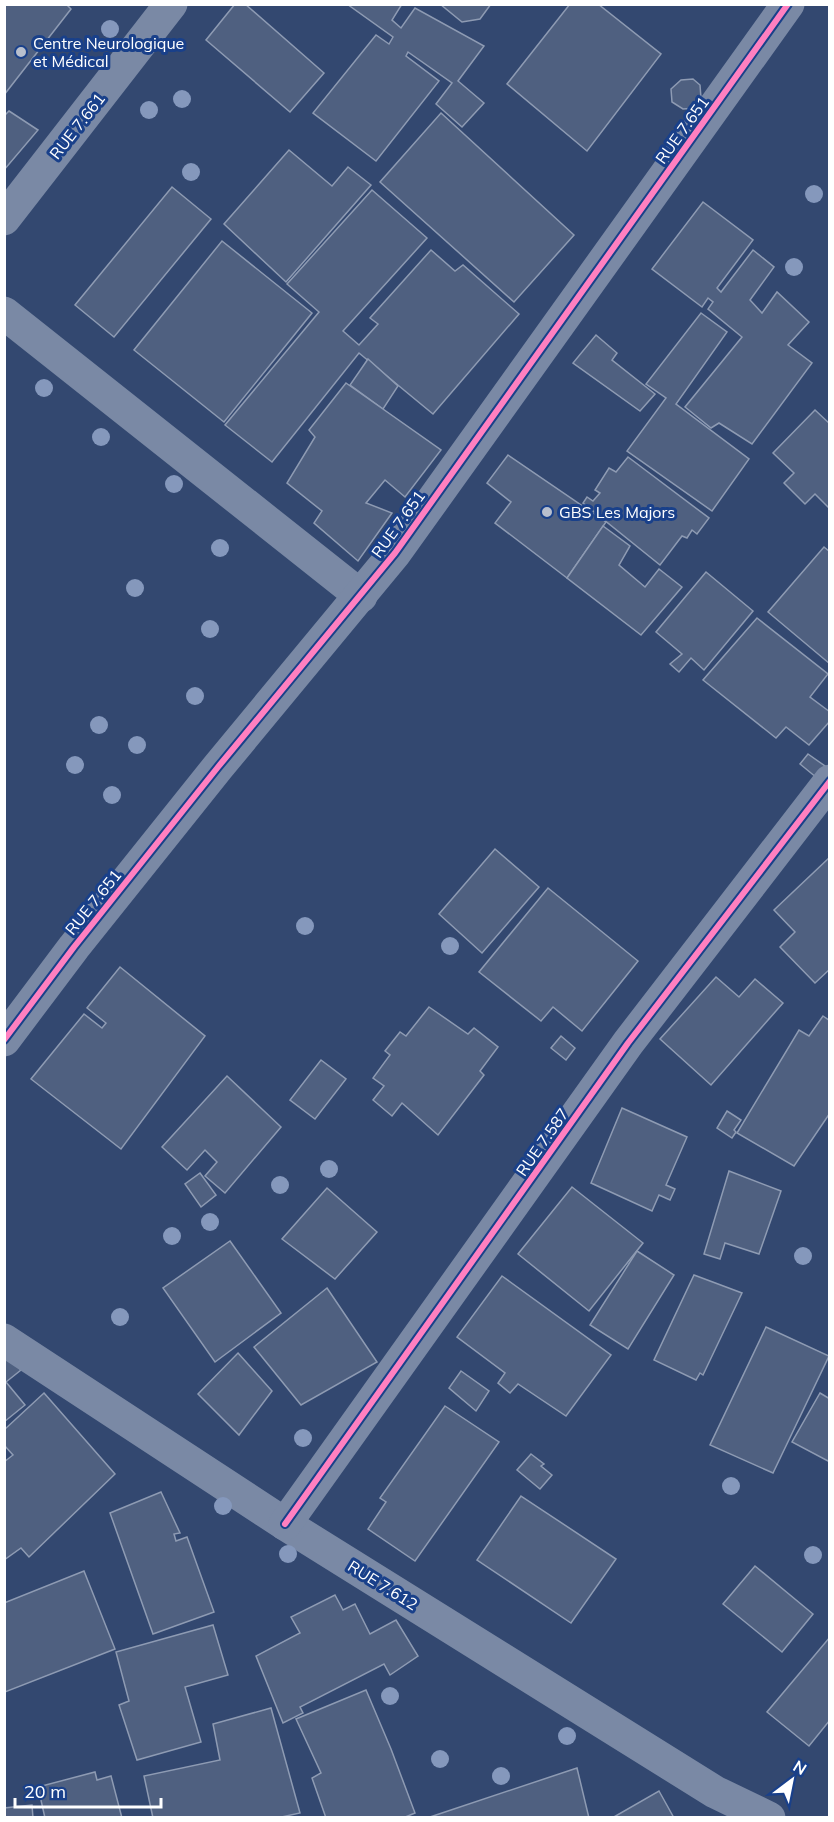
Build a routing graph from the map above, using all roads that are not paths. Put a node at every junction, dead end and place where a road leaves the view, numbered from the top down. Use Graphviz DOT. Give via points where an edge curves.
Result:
graph roads {
  1 [pos="171,4"];
  2 [pos="788,4"];
  3 [pos="4,219"];
  4 [pos="4,313"];
  5 [pos="361,596"];
  6 [pos="830,781"];
  7 [pos="4,1040"];
  8 [pos="4,1340"];
  9 [pos="285,1524"];
  10 [pos="769,1818"];
  1 -- 3 [label="street, RUE 7.661"];
  2 -- 5 [label="street, RUE 7.651"];
  4 -- 5 [label="street"];
  5 -- 7 [label="street, RUE 7.651" via="218,767"];
  6 -- 9 [label="street, RUE 7.587" via="628,1043"];
  8 -- 9 [label="street, RUE 7.612"];
  9 -- 10 [label="street, RUE 7.612" via="715,1792"];
}
